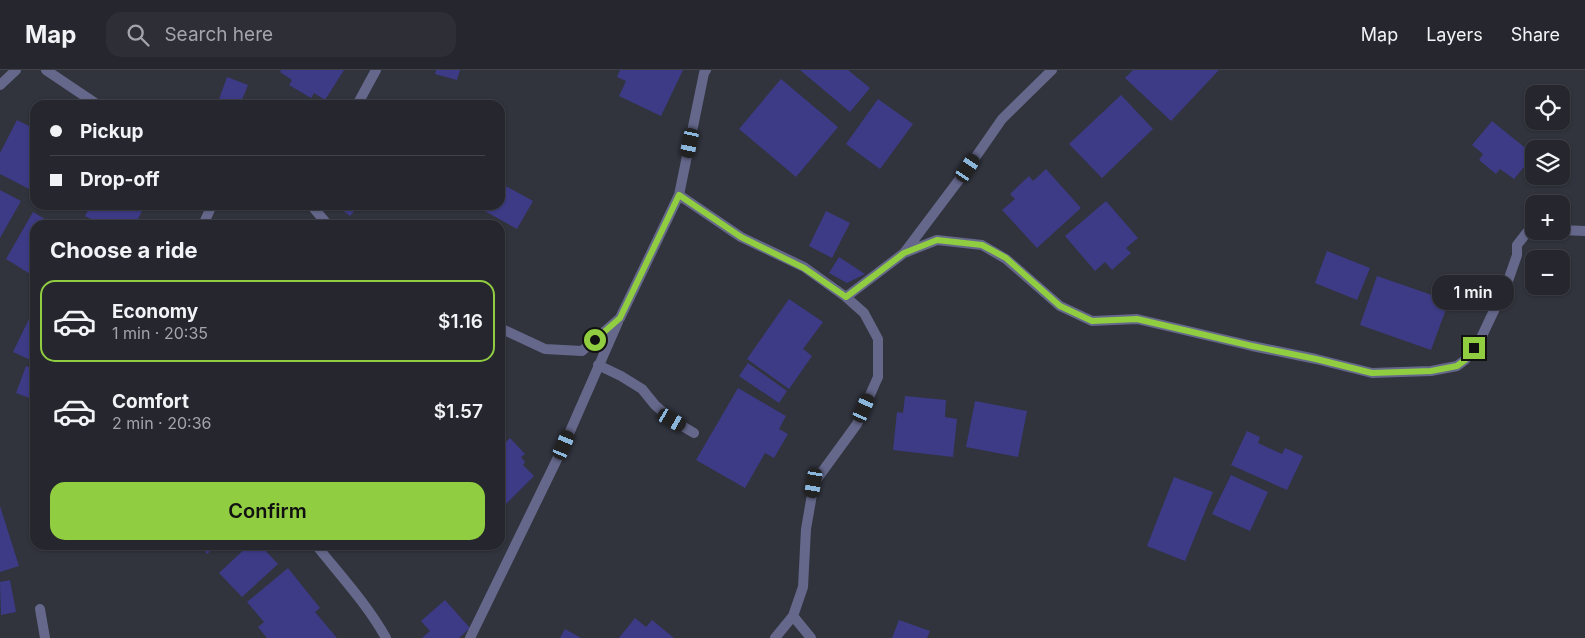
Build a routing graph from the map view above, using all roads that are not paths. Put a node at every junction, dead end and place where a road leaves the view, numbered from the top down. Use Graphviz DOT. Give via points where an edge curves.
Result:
graph roads {
  1 [pos="16,70"];
  2 [pos="46,70"];
  3 [pos="376,70"];
  4 [pos="706,70"];
  5 [pos="1052,70"];
  6 [pos="0,85"];
  7 [pos="91,100"];
  8 [pos="360,100"];
  9 [pos="679,195"];
  10 [pos="315,210"];
  11 [pos="324,220"];
  12 [pos="1570,230"];
  13 [pos="1585,230"];
  14 [pos="1525,235"];
  15 [pos="904,253"];
  16 [pos="846,297"];
  17 [pos="620,318"];
  18 [pos="505,330"];
  19 [pos="598,365"];
  20 [pos="694,433"];
  21 [pos="320,550"];
  22 [pos="40,609"];
  23 [pos="793,616"];
  24 [pos="45,638"];
  25 [pos="386,638"];
  26 [pos="470,638"];
  27 [pos="775,638"];
  28 [pos="811,638"];
  1 -- 6 [label="street"];
  2 -- 7 [label="street"];
  3 -- 8 [label="street"];
  4 -- 9 [label="street"];
  5 -- 15 [label="street" via="1002,118"];
  9 -- 16 [label="street" via="741,237 804,268"];
  9 -- 17 [label="street"];
  10 -- 11 [label="street"];
  12 -- 13 [label="street"];
  14 -- 15 [label="street" via="1517,246 1508,281 1481,338 1465,360 1457,366 1431,371 1372,373 1137,319 1092,321 1060,306 1006,258 982,245 937,240"];
  15 -- 16 [label="street"];
  16 -- 23 [label="street" via="864,313 878,339 878,376 857,424 814,483 806,529 803,587"];
  17 -- 18 [label="street" via="582,351 545,349"];
  17 -- 19 [label="street"];
  19 -- 20 [label="street" via="642,389 655,406"];
  19 -- 26 [label="street" via="564,445"];
  21 -- 25 [label="street"];
  22 -- 24 [label="street"];
  23 -- 27 [label="street"];
  23 -- 28 [label="street"];
}
